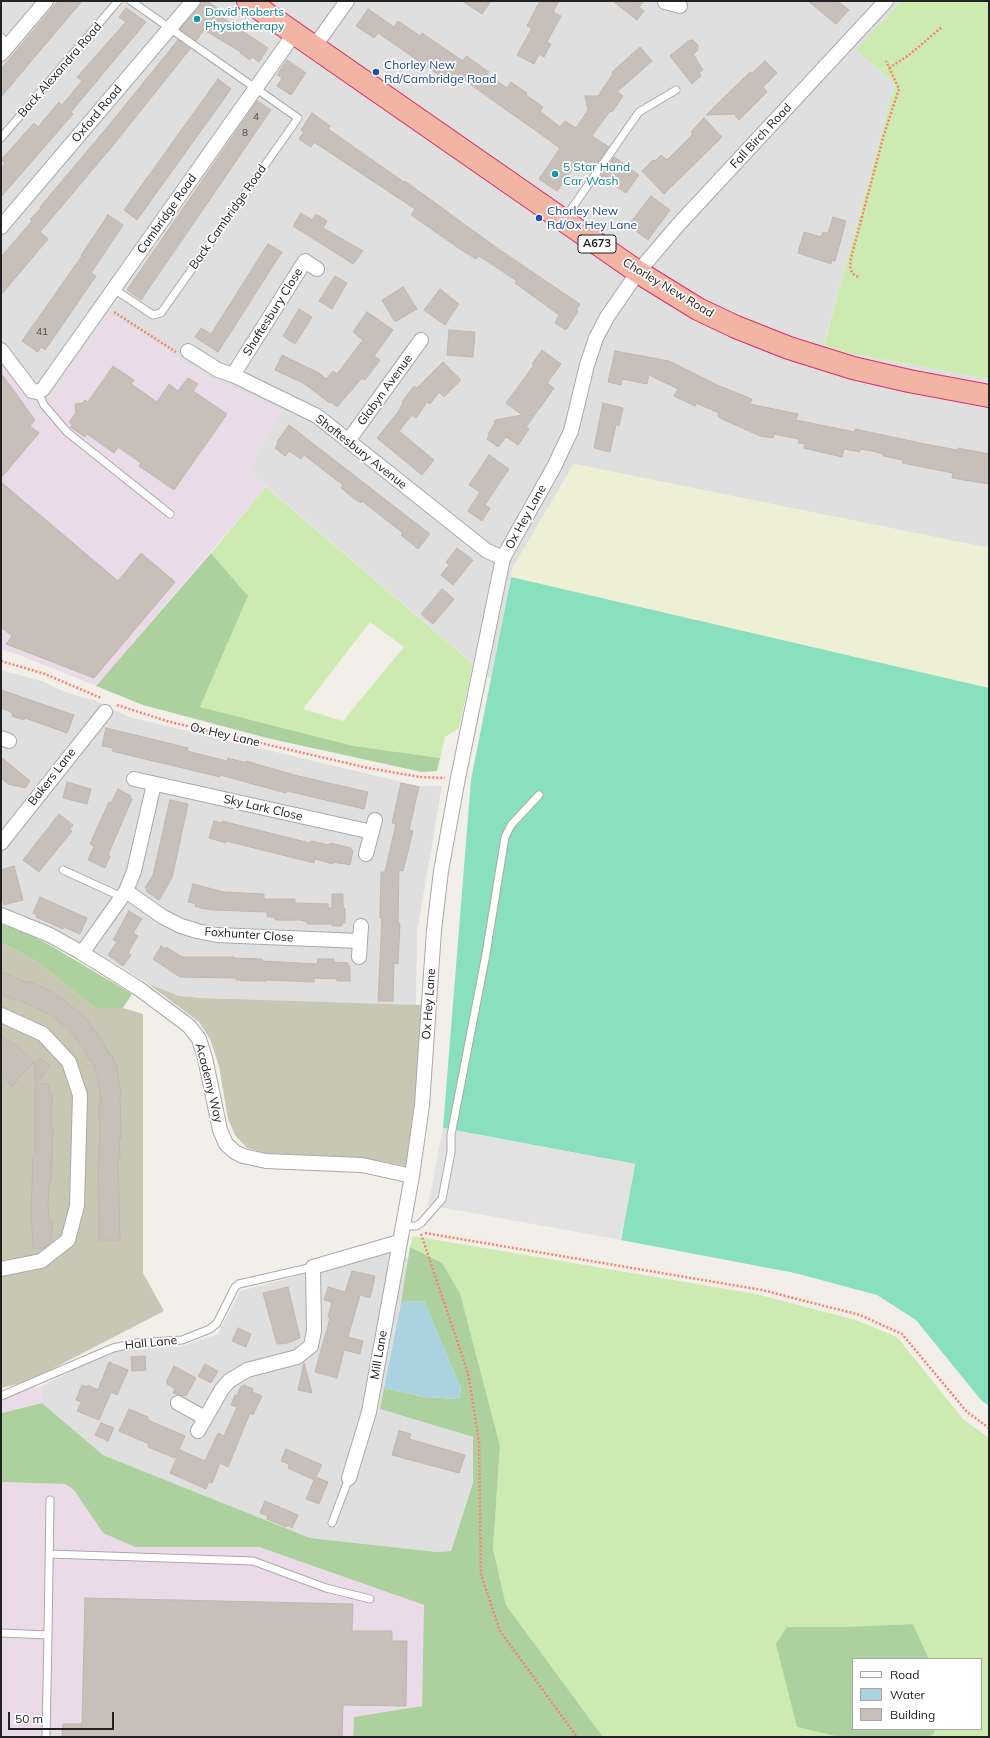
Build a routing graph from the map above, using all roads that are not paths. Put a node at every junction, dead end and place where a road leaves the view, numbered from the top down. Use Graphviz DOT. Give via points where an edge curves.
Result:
graph roads {
  1 [pos="46,1"];
  2 [pos="118,1"];
  3 [pos="131,1"];
  4 [pos="193,1"];
  5 [pos="248,1"];
  6 [pos="347,1"];
  7 [pos="886,1"];
  8 [pos="664,6"];
  9 [pos="680,6"];
  10 [pos="170,28"];
  11 [pos="294,34"];
  12 [pos="4,45"];
  13 [pos="314,47"];
  14 [pos="255,88"];
  15 [pos="676,90"];
  16 [pos="1,138"];
  17 [pos="564,221"];
  18 [pos="1,227"];
  19 [pos="317,269"];
  20 [pos="638,272"];
  21 [pos="114,289"];
  22 [pos="421,340"];
  23 [pos="1,350"];
  24 [pos="188,351"];
  25 [pos="233,375"];
  26 [pos="38,392"];
  27 [pos="989,396"];
  28 [pos="348,441"];
  29 [pos="170,514"];
  30 [pos="503,558"];
  31 [pos="108,705"];
  32 [pos="134,779"];
  33 [pos="154,784"];
  34 [pos="539,795"];
  35 [pos="1,843"];
  36 [pos="366,854"];
  37 [pos="63,870"];
  38 [pos="124,894"];
  39 [pos="1,915"];
  40 [pos="361,926"];
  41 [pos="360,941"];
  42 [pos="82,953"];
  43 [pos="359,957"];
  44 [pos="1,1015"];
  45 [pos="412,1176"];
  46 [pos="401,1233"];
  47 [pos="312,1267"];
  48 [pos="1,1269"];
  49 [pos="1,1396"];
  50 [pos="178,1403"];
  51 [pos="205,1418"];
  52 [pos="198,1431"];
  53 [pos="349,1478"];
  54 [pos="50,1500"];
  55 [pos="332,1523"];
  56 [pos="50,1554"];
  57 [pos="370,1599"];
  58 [pos="1,1633"];
  59 [pos="48,1635"];
  60 [pos="46,1737"];
  1 -- 12 [label="street"];
  2 -- 16 [label="lane, Back Alexandra Road"];
  3 -- 10 [label="lane"];
  4 -- 10 [label="street, Oxford Road"];
  5 -- 11 [label="highway, Chorley New Road / A673"];
  6 -- 13 [label="street"];
  7 -- 20 [label="street, Fall Birch Road" via="678,225"];
  8 -- 9 [label="street"];
  10 -- 14 [label="lane"];
  10 -- 18 [label="street, Oxford Road"];
  11 -- 13 [label="highway, Chorley New Road / A673"];
  11 -- 14 [label="street, Cambridge Road"];
  13 -- 17 [label="highway, Chorley New Road / A673"];
  14 -- 21 [label="street, Cambridge Road"];
  14 -- 21 [label="lane, Back Cambridge Road" via="298,118 161,313 153,315"];
  15 -- 17 [label="lane" via="640,112"];
  17 -- 20 [label="highway, Chorley New Road / A673"];
  19 -- 25 [label="street, Shaftesbury Close" via="305,261"];
  20 -- 27 [label="highway, Chorley New Road / A673" via="698,309 789,348 853,368"];
  20 -- 30 [label="street, Ox Hey Lane" via="596,338 571,431 554,467"];
  21 -- 26 [label="street, Cambridge Road" via="43,389"];
  22 -- 28 [label="street, Glabyn Avenue"];
  23 -- 26 [label="street" via="32,390"];
  24 -- 25 [label="street, Shaftesbury Avenue" via="218,370"];
  25 -- 28 [label="street, Shaftesbury Avenue" via="317,416"];
  26 -- 29 [label="lane" via="44,406 67,432"];
  28 -- 30 [label="street, Shaftesbury Avenue" via="487,552"];
  30 -- 45 [label="street, Ox Hey Lane" via="441,871 422,1105"];
  31 -- 35 [label="street, Bakers Lane"];
  32 -- 33 [label="street, Sky Lark Close"];
  33 -- 36 [label="street, Sky Lark Close" via="373,826"];
  33 -- 38 [label="street" via="134,871"];
  34 -- 46 [label="lane" via="511,825 505,837 486,954 451,1135 451,1152 442,1199 421,1223"];
  37 -- 38 [label="lane"];
  38 -- 41 [label="street, Foxhunter Close" via="163,917 197,931 218,935"];
  38 -- 42 [label="street"];
  39 -- 42 [label="street, Academy Way" via="50,935"];
  40 -- 41 [label="street"];
  41 -- 43 [label="street"];
  42 -- 45 [label="street, Academy Way" via="138,988 189,1026 199,1039 220,1130 226,1144 234,1152 266,1161 362,1165"];
  44 -- 48 [label="street" via="43,1034 69,1062 80,1096 77,1206 68,1240 41,1261"];
  45 -- 46 [label="street, Ox Hey Lane"];
  46 -- 47 [label="street, Hall Lane"];
  46 -- 53 [label="street, Mill Lane" via="369,1412"];
  47 -- 49 [label="lane, Hall Lane" via="239,1284 235,1287 217,1323 210,1329 182,1340 136,1342 113,1348"];
  47 -- 51 [label="street" via="314,1331 311,1346 297,1357 238,1374 222,1389"];
  50 -- 51 [label="street"];
  51 -- 52 [label="street"];
  53 -- 55 [label="lane"];
  54 -- 56 [label="lane"];
  56 -- 57 [label="lane" via="253,1562 326,1588"];
  56 -- 59 [label="lane"];
  58 -- 59 [label="lane"];
  59 -- 60 [label="lane"];
}
